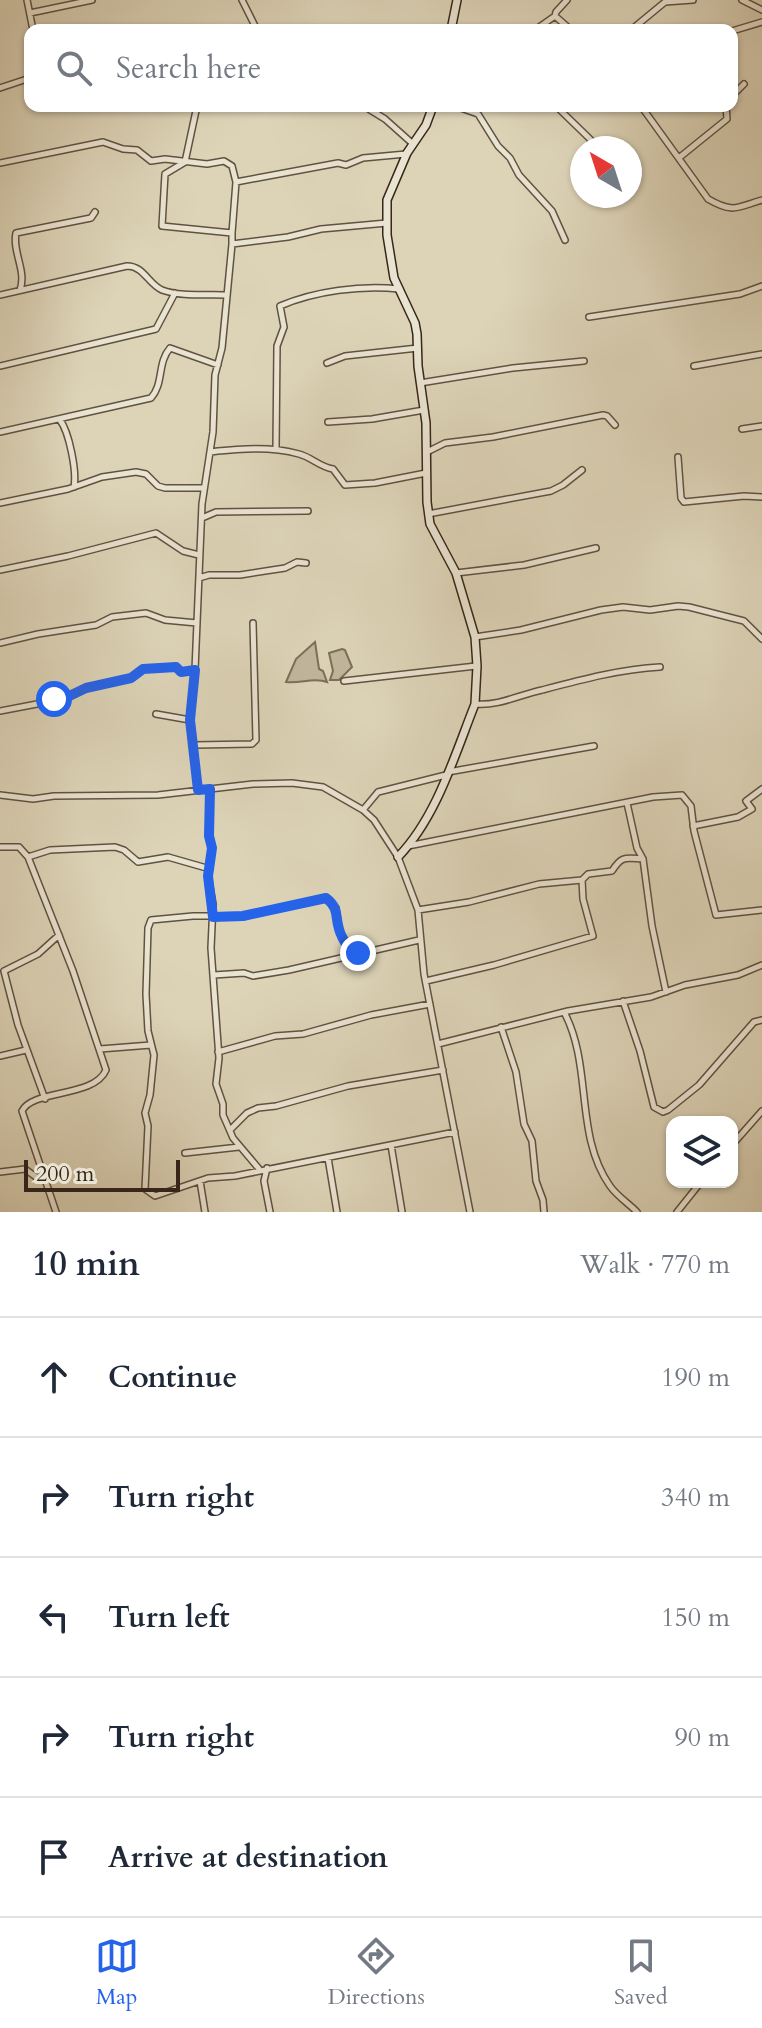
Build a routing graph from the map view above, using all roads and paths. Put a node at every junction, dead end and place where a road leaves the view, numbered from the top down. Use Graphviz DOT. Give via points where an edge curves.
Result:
graph roads {
  1 [pos="27,0"];
  2 [pos="92,0"];
  3 [pos="242,0"];
  4 [pos="457,0"];
  5 [pos="567,0"];
  6 [pos="693,0"];
  7 [pos="742,0"];
  8 [pos="762,10"];
  9 [pos="30,13"];
  10 [pos="555,16"];
  11 [pos="762,22"];
  12 [pos="32,24"];
  13 [pos="254,24"];
  14 [pos="452,24"];
  15 [pos="544,24"];
  16 [pos="564,24"];
  17 [pos="638,24"];
  18 [pos="738,29"];
  19 [pos="24,80"];
  20 [pos="744,84"];
  21 [pos="0,88"];
  22 [pos="738,90"];
  23 [pos="196,112"];
  24 [pos="374,112"];
  25 [pos="430,112"];
  26 [pos="472,112"];
  27 [pos="562,112"];
  28 [pos="646,112"];
  29 [pos="726,112"];
  30 [pos="587,136"];
  31 [pos="414,145"];
  32 [pos="407,153"];
  33 [pos="680,157"];
  34 [pos="185,162"];
  35 [pos="0,163"];
  36 [pos="236,182"];
  37 [pos="762,200"];
  38 [pos="95,212"];
  39 [pos="387,223"];
  40 [pos="232,233"];
  41 [pos="565,240"];
  42 [pos="232,244"];
  43 [pos="762,286"];
  44 [pos="399,289"];
  45 [pos="19,291"];
  46 [pos="175,293"];
  47 [pos="0,295"];
  48 [pos="226,295"];
  49 [pos="589,317"];
  50 [pos="418,348"];
  51 [pos="762,354"];
  52 [pos="584,361"];
  53 [pos="327,363"];
  54 [pos="218,365"];
  55 [pos="0,366"];
  56 [pos="694,366"];
  57 [pos="420,383"];
  58 [pos="424,410"];
  59 [pos="74,417"];
  60 [pos="60,420"];
  61 [pos="328,422"];
  62 [pos="615,425"];
  63 [pos="762,426"];
  64 [pos="66,429"];
  65 [pos="742,429"];
  66 [pos="0,432"];
  67 [pos="276,449"];
  68 [pos="210,452"];
  69 [pos="426,453"];
  70 [pos="678,457"];
  71 [pos="582,470"];
  72 [pos="426,473"];
  73 [pos="74,487"];
  74 [pos="203,488"];
  75 [pos="762,497"];
  76 [pos="0,503"];
  77 [pos="308,511"];
  78 [pos="428,514"];
  79 [pos="202,518"];
  80 [pos="596,548"];
  81 [pos="199,555"];
  82 [pos="306,563"];
  83 [pos="0,570"];
  84 [pos="456,573"];
  85 [pos="199,578"];
  86 [pos="197,623"];
  87 [pos="253,623"];
  88 [pos="475,637"];
  89 [pos="762,639"];
  90 [pos="0,643"];
  91 [pos="477,666"];
  92 [pos="660,667"];
  93 [pos="195,670"];
  94 [pos="344,681"];
  95 [pos="475,704"];
  96 [pos="0,711"];
  97 [pos="156,714"];
  98 [pos="190,720"];
  99 [pos="195,745"];
  100 [pos="594,746"];
  101 [pos="446,774"];
  102 [pos="210,789"];
  103 [pos="762,789"];
  104 [pos="198,790"];
  105 [pos="0,795"];
  106 [pos="627,803"];
  107 [pos="363,810"];
  108 [pos="693,826"];
  109 [pos="408,846"];
  110 [pos="0,847"];
  111 [pos="28,857"];
  112 [pos="398,857"];
  113 [pos="643,859"];
  114 [pos="210,869"];
  115 [pos="582,880"];
  116 [pos="418,910"];
  117 [pos="762,910"];
  118 [pos="211,916"];
  119 [pos="59,935"];
  120 [pos="419,940"];
  121 [pos="353,955"];
  122 [pos="762,965"];
  123 [pos="214,975"];
  124 [pos="426,981"];
  125 [pos="666,992"];
  126 [pos="623,1001"];
  127 [pos="430,1004"];
  128 [pos="564,1012"];
  129 [pos="762,1020"];
  130 [pos="501,1027"];
  131 [pos="438,1044"];
  132 [pos="151,1045"];
  133 [pos="100,1049"];
  134 [pos="26,1050"];
  135 [pos="218,1052"];
  136 [pos="0,1056"];
  137 [pos="443,1070"];
  138 [pos="45,1099"];
  139 [pos="762,1111"];
  140 [pos="230,1130"];
  141 [pos="455,1132"];
  142 [pos="738,1138"];
  143 [pos="391,1145"];
  144 [pos="239,1147"];
  145 [pos="185,1153"];
  146 [pos="328,1157"];
  147 [pos="264,1169"];
  148 [pos="0,1172"];
  149 [pos="42,1177"];
  150 [pos="200,1181"];
  151 [pos="696,1188"];
  152 [pos="56,1212"];
  153 [pos="205,1212"];
  154 [pos="270,1212"];
  155 [pos="337,1212"];
  156 [pos="402,1212"];
  157 [pos="470,1212"];
  158 [pos="544,1212"];
  159 [pos="637,1212"];
  160 [pos="677,1212"];
  1 -- 9 [label="street"];
  2 -- 9 [label="street"];
  3 -- 13 [label="street"];
  4 -- 14 [label="street"];
  5 -- 10 [label="street"];
  6 -- 17 [label="street" via="665,2"];
  7 -- 8 [label="street"];
  9 -- 12 [label="street"];
  10 -- 15 [label="street"];
  10 -- 16 [label="street"];
  11 -- 18 [label="street"];
  19 -- 21 [label="street"];
  20 -- 22 [label="street"];
  23 -- 34 [label="street"];
  24 -- 31 [label="street"];
  25 -- 31 [label="street"];
  26 -- 41 [label="street" via="552,211"];
  27 -- 30 [label="street"];
  28 -- 33 [label="street"];
  29 -- 33 [label="street" via="727,119"];
  31 -- 32 [label="street"];
  32 -- 36 [label="street"];
  32 -- 39 [label="street" via="387,200"];
  33 -- 37 [label="street" via="708,199 721,206 737,210"];
  34 -- 35 [label="street" via="148,161 136,150 103,142"];
  34 -- 36 [label="street" via="224,161 232,166"];
  34 -- 40 [label="street" via="165,174 162,226"];
  36 -- 40 [label="street"];
  38 -- 45 [label="street" via="91,218 16,233 23,279"];
  39 -- 42 [label="street"];
  39 -- 44 [label="street"];
  40 -- 42 [label="street"];
  42 -- 48 [label="street"];
  43 -- 49 [label="street"];
  44 -- 50 [label="street" via="415,323"];
  44 -- 67 [label="street" via="334,291 280,306 284,327 277,346"];
  45 -- 46 [label="street" via="134,266"];
  45 -- 47 [label="street"];
  46 -- 48 [label="street"];
  46 -- 55 [label="street" via="156,329"];
  48 -- 54 [label="street"];
  50 -- 53 [label="street"];
  50 -- 57 [label="street"];
  51 -- 56 [label="street"];
  52 -- 57 [label="street"];
  54 -- 59 [label="street" via="170,348 151,398"];
  54 -- 68 [label="street"];
  57 -- 58 [label="street"];
  58 -- 61 [label="street"];
  58 -- 69 [label="street"];
  59 -- 60 [label="street"];
  59 -- 64 [label="street"];
  60 -- 64 [label="street"];
  60 -- 66 [label="street"];
  62 -- 69 [label="street" via="603,415 445,443"];
  63 -- 65 [label="street"];
  64 -- 73 [label="street"];
  67 -- 68 [label="street"];
  67 -- 72 [label="street" via="333,469 345,485"];
  68 -- 74 [label="street"];
  69 -- 72 [label="street"];
  70 -- 75 [label="street" via="684,502"];
  71 -- 78 [label="street" via="551,491"];
  72 -- 78 [label="street"];
  73 -- 74 [label="street" via="136,472 165,488"];
  73 -- 76 [label="street"];
  74 -- 79 [label="street"];
  77 -- 79 [label="street" via="216,512"];
  78 -- 84 [label="street"];
  79 -- 81 [label="street"];
  80 -- 84 [label="street" via="524,565"];
  81 -- 83 [label="street" via="156,533"];
  81 -- 85 [label="street"];
  82 -- 85 [label="street"];
  84 -- 88 [label="street"];
  85 -- 86 [label="street"];
  86 -- 90 [label="street" via="146,613"];
  86 -- 93 [label="street"];
  87 -- 99 [label="street" via="256,740"];
  88 -- 89 [label="street" via="617,607 678,606 744,621"];
  88 -- 91 [label="street"];
  91 -- 94 [label="street"];
  91 -- 95 [label="street"];
  92 -- 95 [label="street" via="632,669 492,705"];
  93 -- 96 [label="street" via="143,669 131,678 63,699"];
  93 -- 98 [label="street"];
  95 -- 101 [label="street"];
  97 -- 98 [label="street"];
  98 -- 99 [label="street"];
  99 -- 104 [label="street"];
  100 -- 101 [label="street"];
  101 -- 107 [label="street" via="384,789"];
  101 -- 109 [label="street"];
  102 -- 104 [label="street"];
  102 -- 107 [label="street" via="307,784 323,787"];
  102 -- 114 [label="street"];
  103 -- 108 [label="street" via="746,801 752,809 738,817"];
  104 -- 105 [label="street" via="33,799"];
  106 -- 108 [label="street" via="682,795 691,806"];
  106 -- 109 [label="street"];
  106 -- 113 [label="street"];
  107 -- 112 [label="street" via="380,826"];
  108 -- 117 [label="street" via="716,915"];
  109 -- 112 [label="street"];
  110 -- 111 [label="street" via="19,847"];
  111 -- 114 [label="street" via="50,850 115,847 138,862 168,857"];
  111 -- 119 [label="street"];
  112 -- 116 [label="street"];
  113 -- 115 [label="street" via="623,858 612,871 588,874"];
  113 -- 125 [label="street"];
  114 -- 118 [label="street"];
  115 -- 116 [label="street"];
  115 -- 124 [label="street" via="593,936"];
  116 -- 120 [label="street"];
  118 -- 121 [label="street" via="243,916 326,898 336,908 339,930"];
  118 -- 123 [label="street"];
  118 -- 132 [label="street" via="149,922 146,994"];
  119 -- 133 [label="street"];
  119 -- 134 [label="street" via="38,954 4,971"];
  120 -- 121 [label="street"];
  120 -- 124 [label="street"];
  121 -- 123 [label="street" via="253,976"];
  122 -- 125 [label="street"];
  123 -- 135 [label="street"];
  124 -- 127 [label="street"];
  125 -- 126 [label="street"];
  126 -- 128 [label="street"];
  126 -- 129 [label="street" via="654,1107 663,1112 689,1094 754,1022"];
  127 -- 131 [label="street"];
  127 -- 135 [label="street"];
  128 -- 130 [label="street"];
  128 -- 159 [label="street" via="575,1040 598,1165 611,1188"];
  130 -- 131 [label="street"];
  130 -- 158 [label="street" via="532,1141"];
  131 -- 137 [label="street"];
  132 -- 133 [label="street"];
  132 -- 150 [label="street" via="145,1189 155,1196"];
  133 -- 138 [label="street" via="106,1070 102,1077"];
  134 -- 136 [label="street"];
  134 -- 138 [label="street"];
  135 -- 140 [label="street" via="216,1084"];
  137 -- 140 [label="street" via="258,1108"];
  137 -- 141 [label="street"];
  138 -- 149 [label="street" via="22,1111"];
  139 -- 142 [label="street"];
  140 -- 144 [label="street"];
  141 -- 143 [label="street"];
  141 -- 157 [label="street"];
  143 -- 146 [label="street"];
  143 -- 156 [label="street"];
  144 -- 145 [label="street"];
  144 -- 147 [label="street"];
  146 -- 147 [label="street"];
  146 -- 155 [label="street"];
  147 -- 150 [label="street"];
  147 -- 154 [label="street"];
  148 -- 149 [label="street" via="25,1169"];
  149 -- 152 [label="street"];
  150 -- 153 [label="street"];
  151 -- 160 [label="street"];
}
